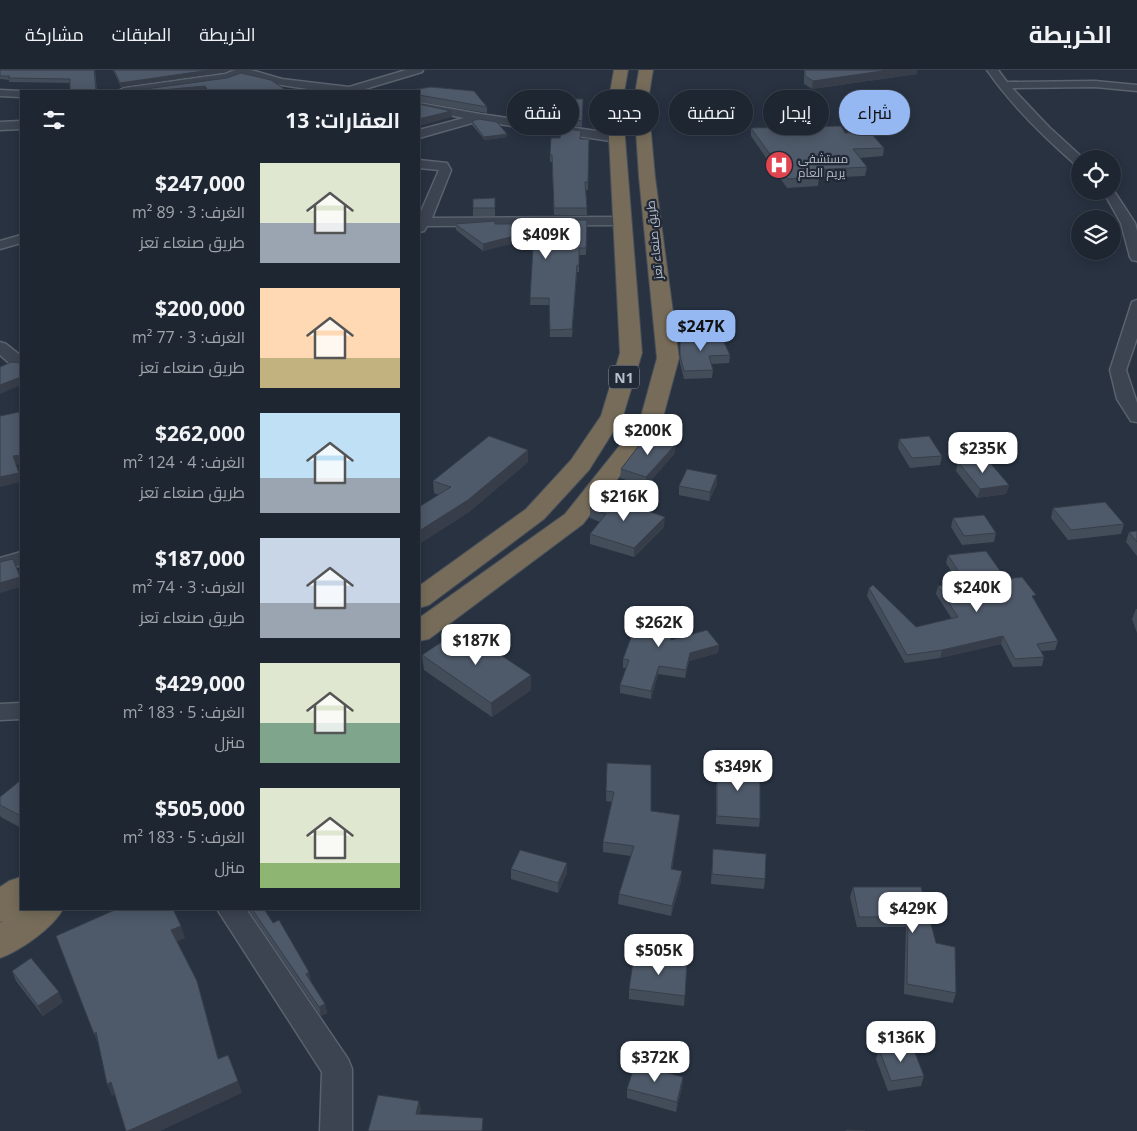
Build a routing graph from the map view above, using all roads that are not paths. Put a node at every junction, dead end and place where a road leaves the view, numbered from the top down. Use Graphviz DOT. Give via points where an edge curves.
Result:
graph roads {
  1 [pos="243,70"];
  2 [pos="418,70"];
  3 [pos="621,70"];
  4 [pos="646,70"];
  5 [pos="992,70"];
  6 [pos="1003,85"];
  7 [pos="1137,88"];
  8 [pos="131,90"];
  9 [pos="345,90"];
  10 [pos="358,90"];
  11 [pos="0,93"];
  12 [pos="20,94"];
  13 [pos="420,106"];
  14 [pos="480,118"];
  15 [pos="20,125"];
  16 [pos="0,126"];
  17 [pos="420,134"];
  18 [pos="617,138"];
  19 [pos="645,139"];
  20 [pos="1071,154"];
  21 [pos="420,164"];
  22 [pos="1114,200"];
  23 [pos="622,221"];
  24 [pos="420,224"];
  25 [pos="1137,257"];
  26 [pos="1137,304"];
  27 [pos="2,348"];
  28 [pos="20,350"];
  29 [pos="20,363"];
  30 [pos="1137,417"];
  31 [pos="20,558"];
  32 [pos="0,565"];
  33 [pos="420,598"];
  34 [pos="420,631"];
  35 [pos="20,711"];
  36 [pos="0,712"];
  37 [pos="20,892"];
  38 [pos="0,907"];
  39 [pos="44,910"];
  40 [pos="232,910"];
  41 [pos="0,943"];
  42 [pos="336,1131"];
  1 -- 8 [label="street" via="227,77"];
  1 -- 9 [label="street" via="281,82"];
  2 -- 10 [label="street"];
  3 -- 18 [label="highway, طريق صنعاء تعز / N1" via="616,98"];
  4 -- 19 [label="highway, طريق صنعاء تعز / N1" via="641,100"];
  5 -- 6 [label="street"];
  6 -- 7 [label="street" via="1095,84"];
  6 -- 20 [label="street"];
  11 -- 12 [label="street"];
  13 -- 14 [label="street"];
  14 -- 17 [label="street"];
  14 -- 18 [label="street"];
  15 -- 16 [label="street"];
  18 -- 19 [label="highway"];
  18 -- 23 [label="highway, طريق صنعاء تعز / N1"];
  19 -- 34 [label="highway, طريق صنعاء تعز / N1" via="668,358 651,421 574,519"];
  21 -- 24 [label="street" via="442,166 445,170"];
  22 -- 25 [label="street" via="1128,223"];
  23 -- 24 [label="street"];
  23 -- 33 [label="highway, طريق صنعاء تعز / N1" via="631,353 612,416 580,465 535,514"];
  26 -- 30 [label="street" via="1118,370 1126,399"];
  27 -- 28 [label="street"];
  27 -- 29 [label="street"];
  31 -- 32 [label="street"];
  35 -- 36 [label="street"];
  37 -- 38 [label="highway"];
  39 -- 41 [label="highway"];
  40 -- 42 [label="street" via="337,1069"];
}
